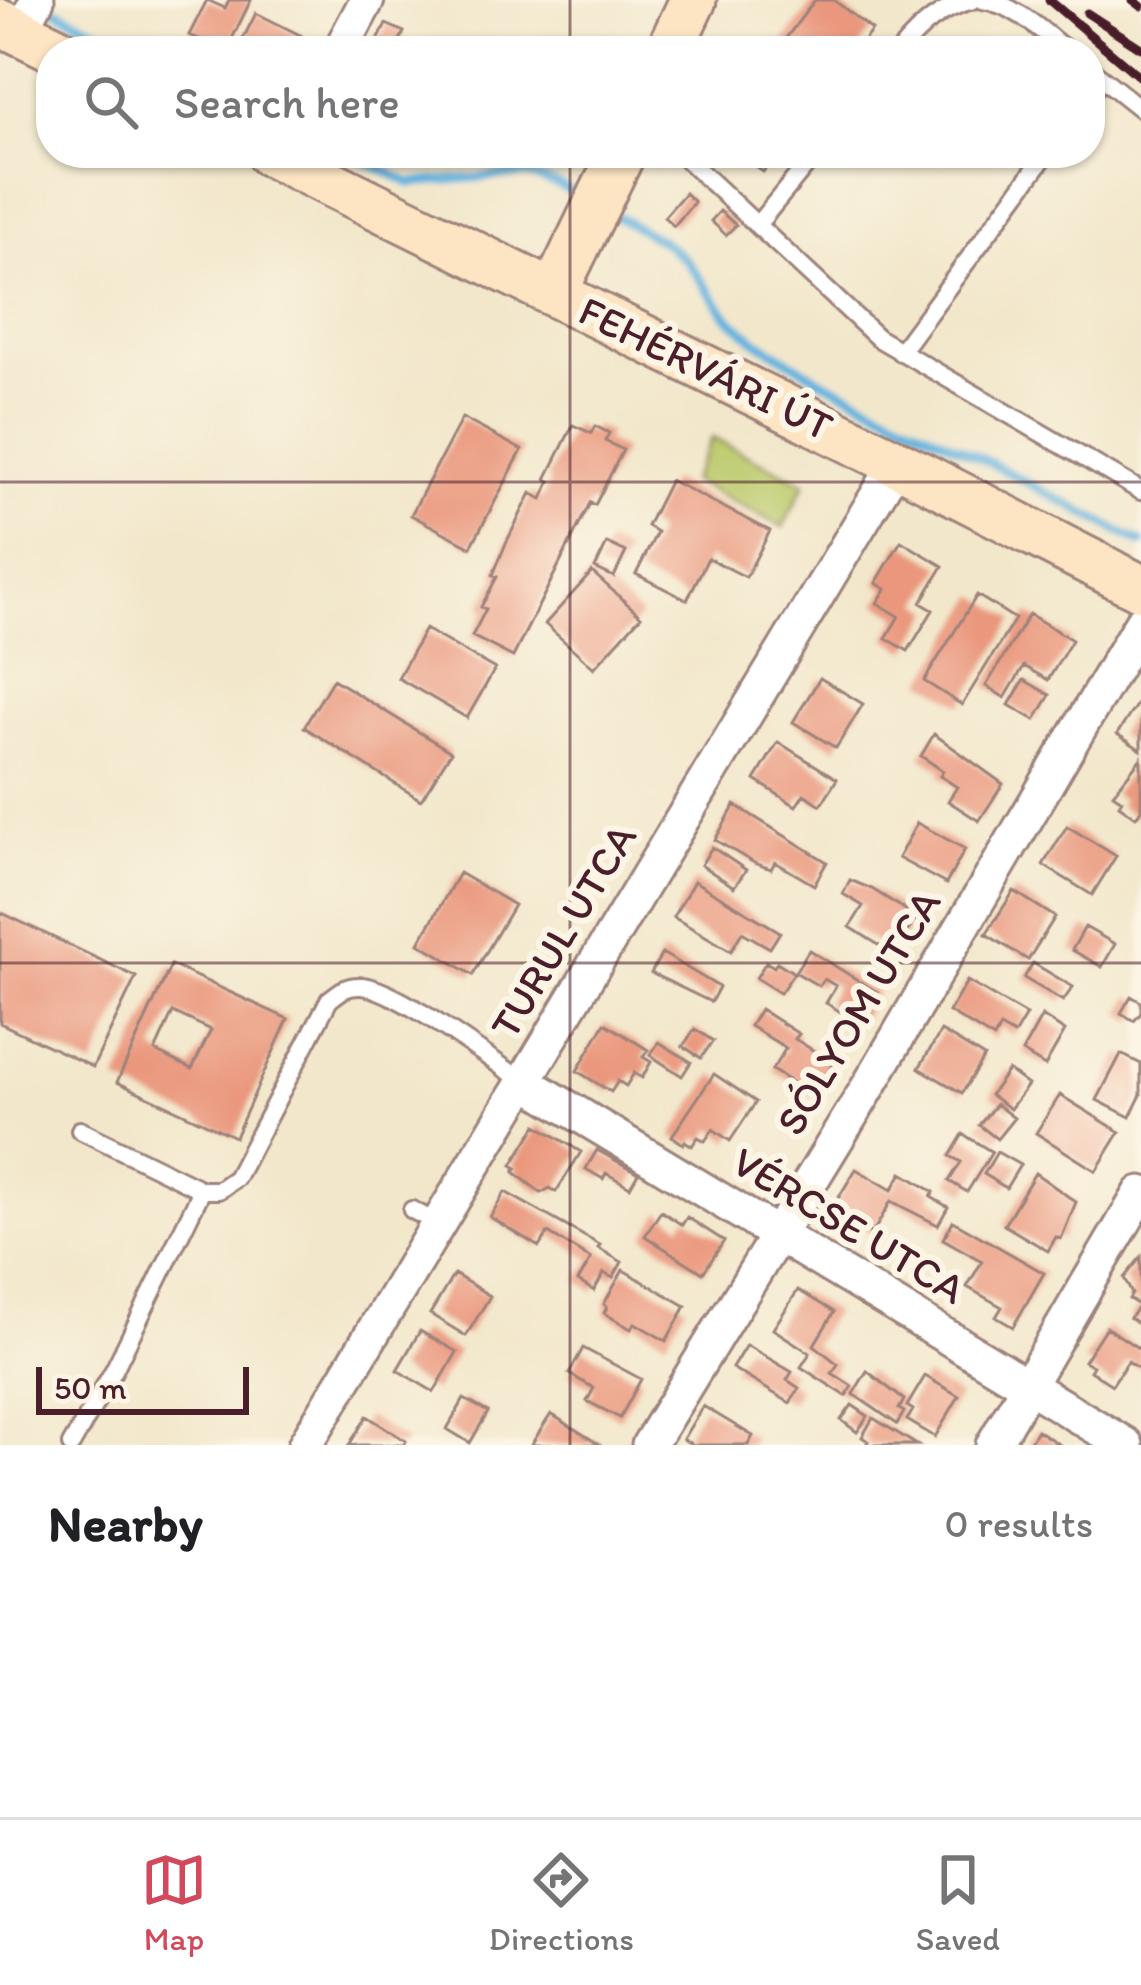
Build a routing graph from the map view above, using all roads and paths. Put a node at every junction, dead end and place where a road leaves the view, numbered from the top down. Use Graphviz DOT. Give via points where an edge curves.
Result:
graph roads {
  1 [pos="367,0"];
  2 [pos="693,0"];
  3 [pos="973,0"];
  4 [pos="983,0"];
  5 [pos="348,36"];
  6 [pos="676,36"];
  7 [pos="912,36"];
  8 [pos="1048,36"];
  9 [pos="1105,81"];
  10 [pos="1141,109"];
  11 [pos="306,168"];
  12 [pos="615,168"];
  13 [pos="696,168"];
  14 [pos="804,168"];
  15 [pos="1036,168"];
  16 [pos="757,225"];
  17 [pos="554,293"];
  18 [pos="900,352"];
  19 [pos="897,463"];
  20 [pos="1141,491"];
  21 [pos="1141,588"];
  22 [pos="1141,623"];
  23 [pos="525,1082"];
  24 [pos="80,1130"];
  25 [pos="202,1190"];
  26 [pos="1141,1193"];
  27 [pos="778,1233"];
  28 [pos="1028,1387"];
  29 [pos="71,1445"];
  30 [pos="305,1445"];
  31 [pos="649,1445"];
  32 [pos="992,1445"];
  33 [pos="1126,1445"];
  1 -- 5 [label="street"];
  2 -- 6 [label="main road"];
  3 -- 7 [label="lane" via="951,6"];
  4 -- 8 [label="lane" via="1021,14"];
  9 -- 10 [label="lane"];
  11 -- 17 [label="main road, FEHÉRVÁRI ÚT"];
  12 -- 17 [label="main road"];
  13 -- 16 [label="lane"];
  14 -- 16 [label="lane"];
  15 -- 18 [label="lane"];
  16 -- 18 [label="lane"];
  17 -- 19 [label="main road, FEHÉRVÁRI ÚT"];
  18 -- 20 [label="lane"];
  19 -- 21 [label="main road, FEHÉRVÁRI ÚT"];
  19 -- 23 [label="street, TURUL UTCA"];
  22 -- 27 [label="street, SÓLYOM UTCA"];
  23 -- 25 [label="lane" via="393,997 347,986 329,1000 236,1178"];
  23 -- 27 [label="street, VÉRCSE UTCA"];
  23 -- 30 [label="street, TURUL UTCA" via="425,1217"];
  24 -- 25 [label="lane"];
  25 -- 29 [label="lane"];
  26 -- 28 [label="street"];
  27 -- 28 [label="street, VÉRCSE UTCA"];
  27 -- 31 [label="street, SÓLYOM UTCA"];
  28 -- 32 [label="street"];
  28 -- 33 [label="street, VÉRCSE UTCA"];
}
